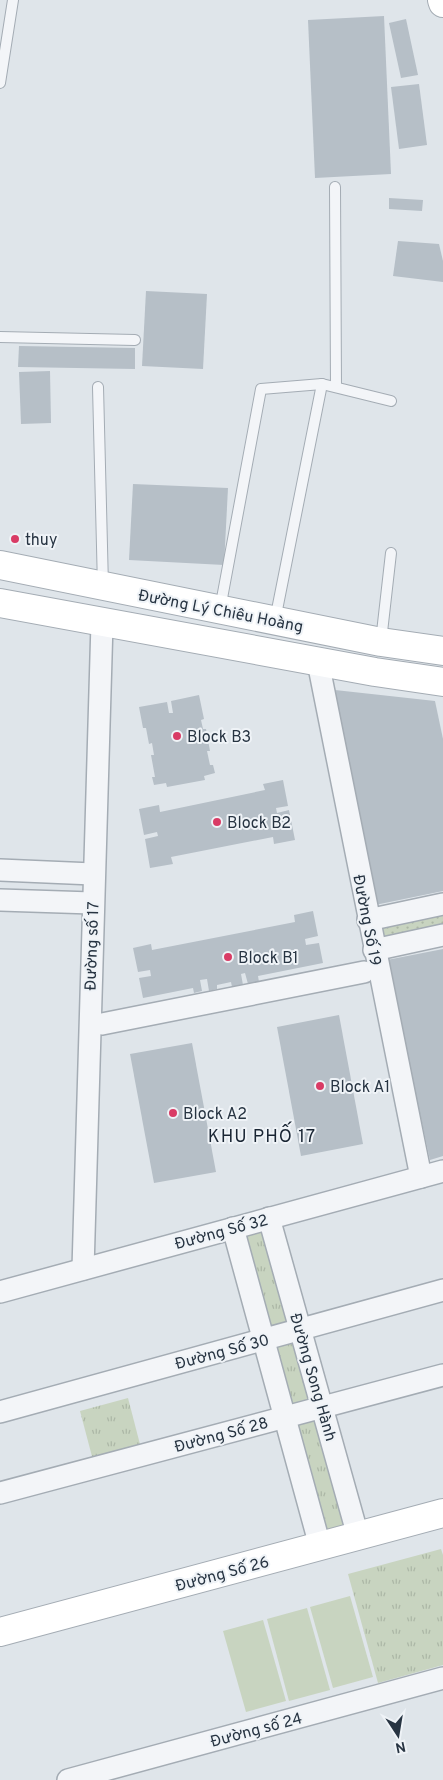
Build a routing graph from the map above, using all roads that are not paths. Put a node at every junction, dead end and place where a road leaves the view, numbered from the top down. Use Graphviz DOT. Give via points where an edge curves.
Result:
graph roads {
  1 [pos="13,0"];
  2 [pos="0,83"];
  3 [pos="335,187"];
  4 [pos="0,337"];
  5 [pos="135,340"];
  6 [pos="322,384"];
  7 [pos="98,387"];
  8 [pos="336,387"];
  9 [pos="391,400"];
  10 [pos="390,553"];
  11 [pos="0,565"];
  12 [pos="102,587"];
  13 [pos="0,603"];
  14 [pos="220,610"];
  15 [pos="275,620"];
  16 [pos="102,623"];
  17 [pos="381,642"];
  18 [pos="443,651"];
  19 [pos="318,662"];
  20 [pos="443,682"];
  21 [pos="0,870"];
  22 [pos="93,874"];
  23 [pos="0,900"];
  24 [pos="92,903"];
  25 [pos="443,904"];
  26 [pos="368,920"];
  27 [pos="443,935"];
  28 [pos="374,950"];
  29 [pos="364,972"];
  30 [pos="102,1024"];
  31 [pos="443,1171"];
  32 [pos="421,1177"];
  33 [pos="269,1218"];
  34 [pos="233,1228"];
  35 [pos="83,1269"];
  36 [pos="443,1290"];
  37 [pos="0,1292"];
  38 [pos="300,1329"];
  39 [pos="264,1340"];
  40 [pos="443,1375"];
  41 [pos="322,1407"];
  42 [pos="0,1412"];
  43 [pos="285,1417"];
  44 [pos="0,1493"];
  45 [pos="443,1513"];
  46 [pos="358,1536"];
  47 [pos="320,1546"];
  48 [pos="0,1632"];
  49 [pos="443,1678"];
  50 [pos="68,1780"];
  1 -- 2 [label="lane"];
  3 -- 8 [label="lane"];
  4 -- 5 [label="lane"];
  6 -- 8 [label="lane"];
  6 -- 14 [label="lane" via="261,388"];
  6 -- 15 [label="lane"];
  7 -- 12 [label="lane"];
  8 -- 9 [label="lane"];
  10 -- 17 [label="lane"];
  11 -- 12 [label="main road, Đường Lý Chiêu Hoàng"];
  12 -- 14 [label="main road, Đường Lý Chiêu Hoàng"];
  13 -- 16 [label="main road, Đường Lý Chiêu Hoàng"];
  14 -- 15 [label="main road, Đường Lý Chiêu Hoàng"];
  15 -- 17 [label="main road, Đường Lý Chiêu Hoàng"];
  16 -- 19 [label="main road, Đường Lý Chiêu Hoàng"];
  16 -- 22 [label="street, Đường số 17"];
  17 -- 18 [label="main road, Đường Lý Chiêu Hoàng"];
  19 -- 20 [label="main road, Đường Lý Chiêu Hoàng"];
  19 -- 26 [label="street, Đường Số 19"];
  21 -- 22 [label="street"];
  22 -- 24 [label="street, Đường số 17"];
  23 -- 24 [label="street"];
  24 -- 35 [label="street, Đường số 17"];
  25 -- 26 [label="street"];
  26 -- 28 [label="street, Đường Số 19"];
  27 -- 28 [label="street"];
  28 -- 32 [label="street, Đường Số 19"];
  29 -- 30 [label="street"];
  31 -- 32 [label="street, Đường Số 32"];
  32 -- 33 [label="street, Đường Số 32"];
  33 -- 34 [label="street, Đường Số 32"];
  33 -- 38 [label="street, Đường Song Hành"];
  34 -- 35 [label="street, Đường Số 32"];
  34 -- 39 [label="street"];
  35 -- 37 [label="street, Đường Số 32"];
  36 -- 38 [label="street, Đường Số 30"];
  38 -- 39 [label="street, Đường Số 30"];
  38 -- 41 [label="street, Đường Song Hành"];
  39 -- 42 [label="street, Đường Số 30"];
  39 -- 43 [label="street"];
  40 -- 41 [label="street, Đường Số 28"];
  41 -- 43 [label="street, Đường Số 28"];
  41 -- 46 [label="street, Đường Song Hành"];
  43 -- 44 [label="street, Đường Số 28"];
  43 -- 47 [label="street"];
  45 -- 46 [label="main road, Đường Số 26"];
  46 -- 47 [label="main road, Đường Số 26"];
  47 -- 48 [label="main road, Đường Số 26"];
  49 -- 50 [label="street, Đường số 24"];
}
